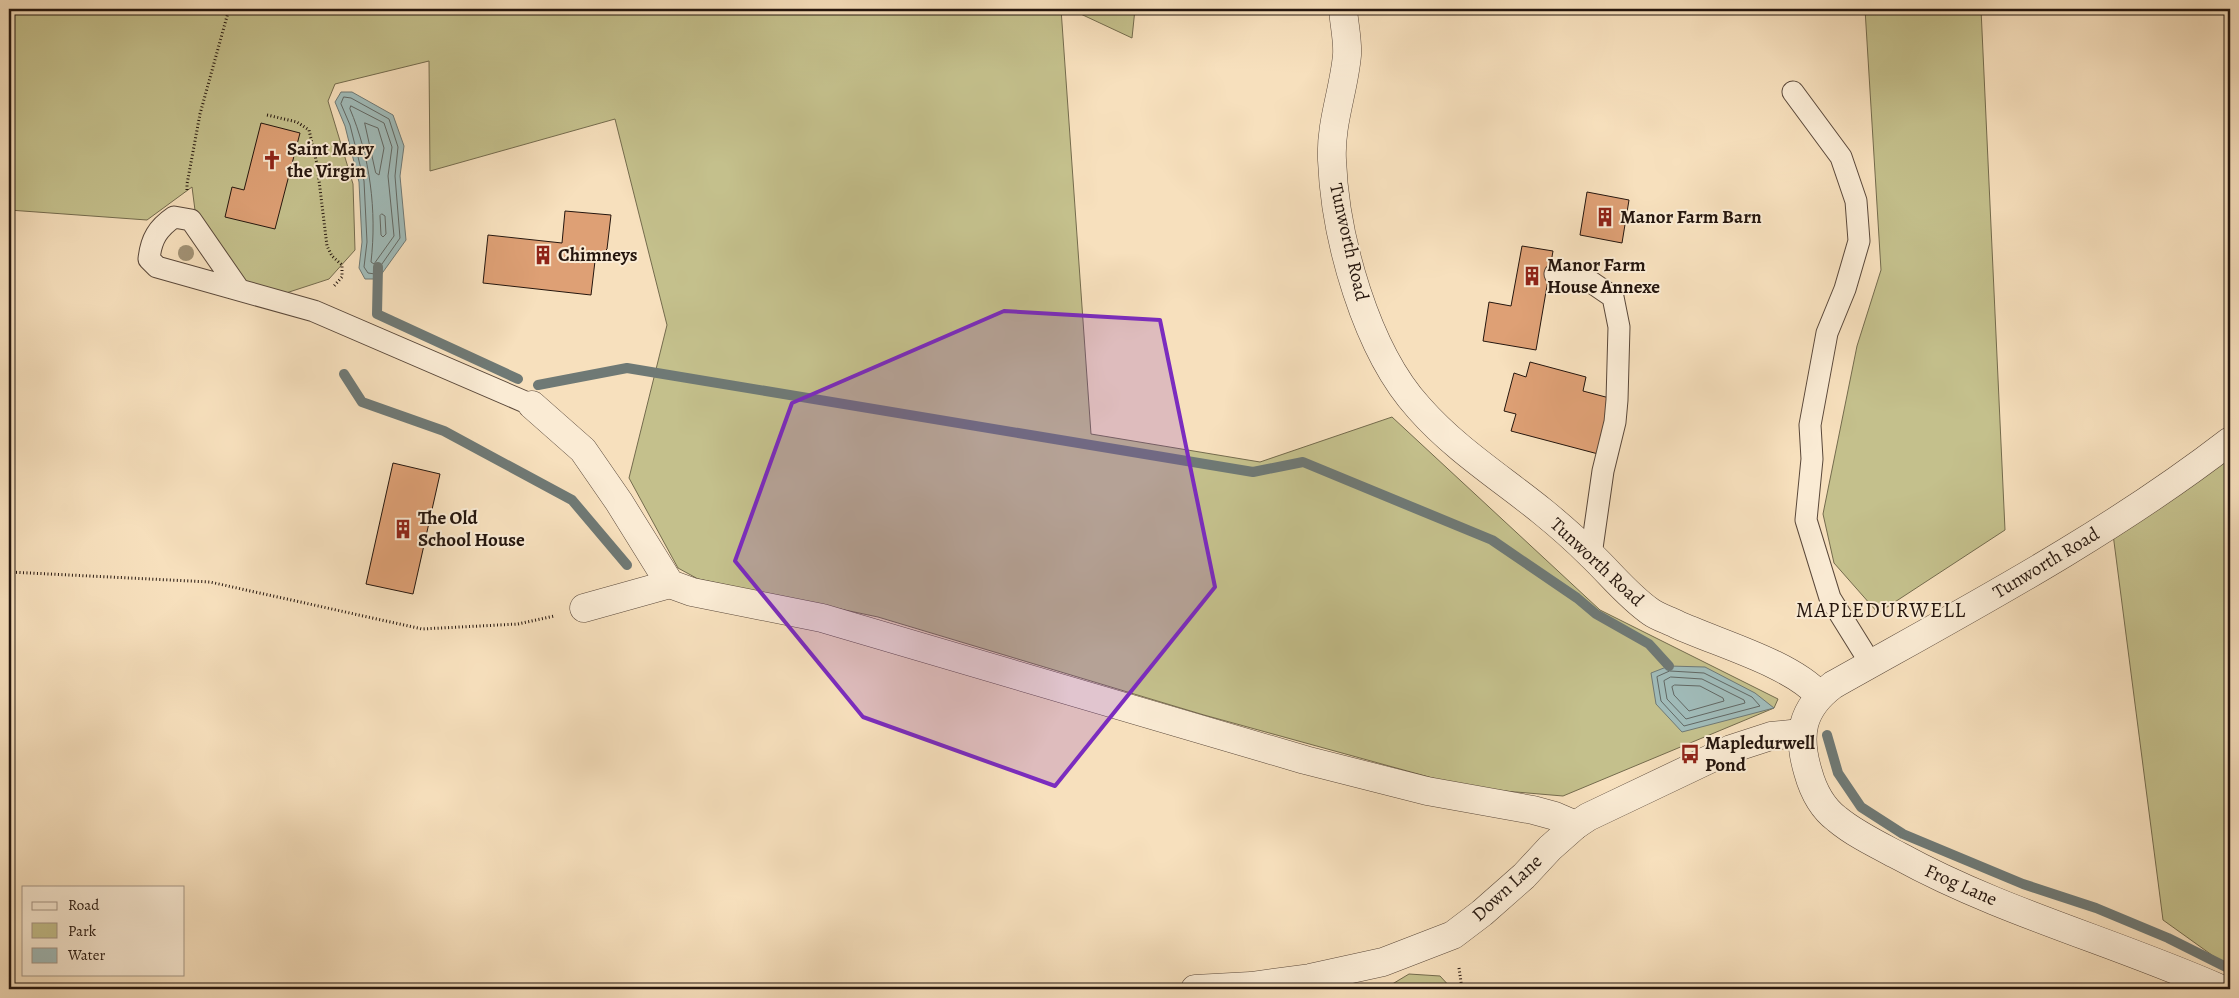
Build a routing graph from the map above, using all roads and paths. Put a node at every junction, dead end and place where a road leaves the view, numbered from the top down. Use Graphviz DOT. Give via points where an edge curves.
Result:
graph roads {
  1 [pos="229,9"];
  2 [pos="1343,9"];
  3 [pos="1793,92"];
  4 [pos="267,115"];
  5 [pos="191,220"];
  6 [pos="1555,274"];
  7 [pos="238,288"];
  8 [pos="314,311"];
  9 [pos="532,405"];
  10 [pos="2230,441"];
  11 [pos="1591,555"];
  12 [pos="9,572"];
  13 [pos="670,584"];
  14 [pos="584,608"];
  15 [pos="1871,664"];
  16 [pos="1820,695"];
  17 [pos="1801,733"];
  18 [pos="1576,825"];
  19 [pos="1195,989"];
  20 [pos="2221,989"];
  1 -- 5 [label="path" via="200,114 187,184"];
  2 -- 11 [label="street, Tunworth Road" via="1347,54 1332,158 1346,248 1374,339 1392,373 1419,409 1484,468 1543,512"];
  3 -- 15 [label="lane" via="1841,157 1856,201 1859,242 1827,333 1810,425 1812,460 1806,520 1830,598"];
  4 -- 8 [label="path" via="297,122 309,130 317,164 327,246 342,265 342,276"];
  5 -- 7 [label="lane"];
  5 -- 7 [label="lane" via="174,217 161,226 151,244 149,258 157,267"];
  6 -- 11 [label="lane" via="1591,282 1613,296 1619,327 1615,422 1603,471"];
  7 -- 8 [label="lane"];
  8 -- 9 [label="lane"];
  9 -- 13 [label="street" via="583,450"];
  10 -- 15 [label="street, Tunworth Road" via="2052,562"];
  11 -- 16 [label="street, Tunworth Road" via="1652,613 1766,661 1810,685"];
  12 -- 14 [label="path" via="210,582 422,629 518,624"];
  13 -- 14 [label="street"];
  13 -- 18 [label="street" via="692,592 822,618 1305,760 1427,792 1533,810"];
  15 -- 16 [label="street, Tunworth Road"];
  16 -- 17 [label="street, Frog Lane" via="1808,713"];
  17 -- 18 [label="street, Down Lane" via="1771,736 1731,749"];
  17 -- 20 [label="street, Frog Lane" via="1802,751 1815,794 1836,819 1865,837 1939,878"];
  18 -- 19 [label="street, Down Lane" via="1524,876 1454,935 1383,962 1310,978"];
}
